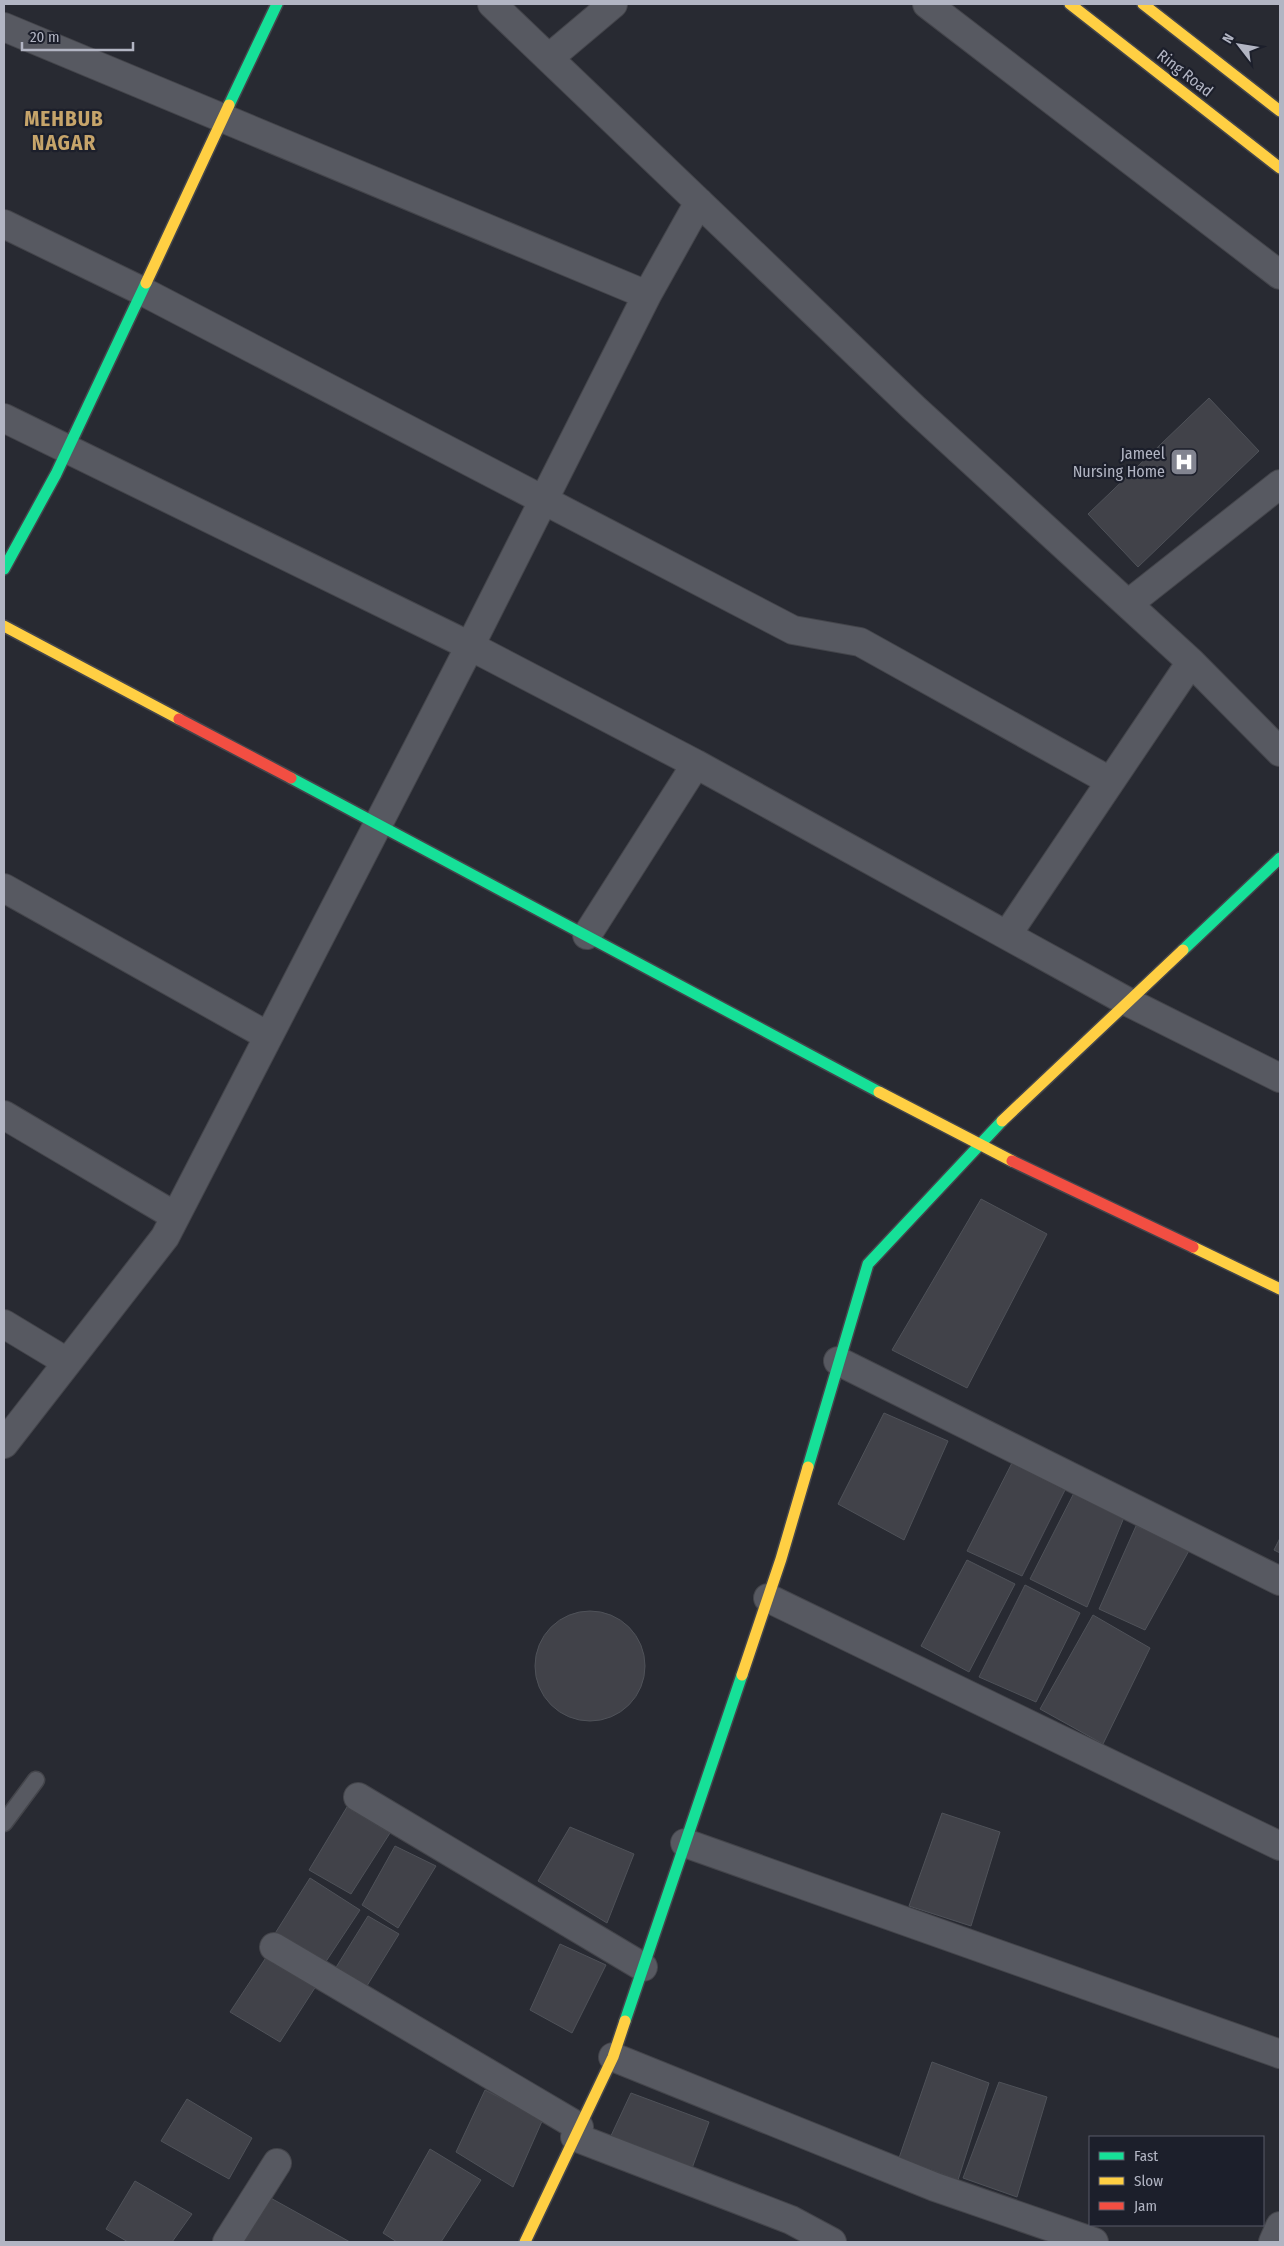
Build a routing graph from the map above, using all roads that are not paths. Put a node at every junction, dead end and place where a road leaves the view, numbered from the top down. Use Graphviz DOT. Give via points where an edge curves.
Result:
graph roads {
  1 [pos="277,4"];
  2 [pos="492,4"];
  3 [pos="613,4"];
  4 [pos="927,4"];
  5 [pos="1070,4"];
  6 [pos="1144,4"];
  7 [pos="4,27"];
  8 [pos="549,58"];
  9 [pos="1280,111"];
  10 [pos="223,118"];
  11 [pos="1280,168"];
  12 [pos="699,202"];
  13 [pos="4,224"];
  14 [pos="1280,275"];
  15 [pos="142,291"];
  16 [pos="646,295"];
  17 [pos="4,418"];
  18 [pos="68,450"];
  19 [pos="1280,484"];
  20 [pos="544,500"];
  21 [pos="4,569"];
  22 [pos="1128,604"];
  23 [pos="4,626"];
  24 [pos="470,646"];
  25 [pos="1191,662"];
  26 [pos="1280,752"];
  27 [pos="696,764"];
  28 [pos="1110,781"];
  29 [pos="377,823"];
  30 [pos="1280,858"];
  31 [pos="4,888"];
  32 [pos="588,935"];
  33 [pos="1007,935"];
  34 [pos="1128,1002"];
  35 [pos="268,1036"];
  36 [pos="1280,1078"];
  37 [pos="4,1115"];
  38 [pos="979,1145"];
  39 [pos="175,1216"];
  40 [pos="1280,1289"];
  41 [pos="4,1324"];
  42 [pos="838,1361"];
  43 [pos="67,1362"];
  44 [pos="4,1444"];
  45 [pos="1280,1581"];
  46 [pos="768,1598"];
  47 [pos="36,1780"];
  48 [pos="358,1797"];
  49 [pos="4,1823"];
  50 [pos="686,1843"];
  51 [pos="1280,1846"];
  52 [pos="274,1947"];
  53 [pos="643,1967"];
  54 [pos="1280,2054"];
  55 [pos="613,2057"];
  56 [pos="577,2132"];
  57 [pos="277,2163"];
  58 [pos="1280,2226"];
  59 [pos="227,2242"];
  60 [pos="525,2242"];
  61 [pos="832,2242"];
  62 [pos="1094,2242"];
  63 [pos="1273,2242"];
  1 -- 10 [label="main road"];
  2 -- 8 [label="street"];
  3 -- 8 [label="street"];
  4 -- 14 [label="street"];
  5 -- 11 [label="main road, Ring Road"];
  6 -- 9 [label="main road, Ring Road"];
  7 -- 10 [label="street"];
  8 -- 12 [label="street"];
  10 -- 15 [label="main road"];
  10 -- 16 [label="street"];
  12 -- 16 [label="street"];
  12 -- 22 [label="street" via="914,408"];
  13 -- 15 [label="street"];
  15 -- 18 [label="main road"];
  15 -- 20 [label="street"];
  16 -- 20 [label="street"];
  17 -- 18 [label="street"];
  18 -- 21 [label="main road"];
  18 -- 24 [label="street"];
  19 -- 22 [label="street"];
  20 -- 24 [label="street"];
  20 -- 28 [label="street" via="793,630 860,642"];
  22 -- 25 [label="street"];
  23 -- 29 [label="main road"];
  24 -- 27 [label="street"];
  24 -- 29 [label="street"];
  25 -- 26 [label="street"];
  25 -- 28 [label="street"];
  27 -- 32 [label="street"];
  27 -- 33 [label="street"];
  28 -- 33 [label="street"];
  29 -- 32 [label="main road"];
  29 -- 35 [label="street"];
  30 -- 34 [label="main road"];
  31 -- 35 [label="street"];
  32 -- 38 [label="main road"];
  33 -- 34 [label="street"];
  34 -- 36 [label="street"];
  34 -- 38 [label="main road"];
  35 -- 39 [label="street"];
  37 -- 39 [label="street"];
  38 -- 40 [label="main road"];
  38 -- 42 [label="main road" via="868,1264"];
  39 -- 43 [label="street" via="165,1236"];
  41 -- 43 [label="street"];
  42 -- 45 [label="street"];
  42 -- 46 [label="main road"];
  43 -- 44 [label="street"];
  46 -- 50 [label="main road"];
  46 -- 51 [label="street"];
  47 -- 49 [label="lane"];
  48 -- 53 [label="street"];
  50 -- 53 [label="main road"];
  50 -- 54 [label="street"];
  52 -- 56 [label="street"];
  53 -- 55 [label="main road"];
  55 -- 56 [label="main road"];
  55 -- 62 [label="street" via="935,2187"];
  56 -- 60 [label="main road"];
  56 -- 61 [label="street" via="791,2220"];
  57 -- 59 [label="street"];
  58 -- 63 [label="street"];
}
